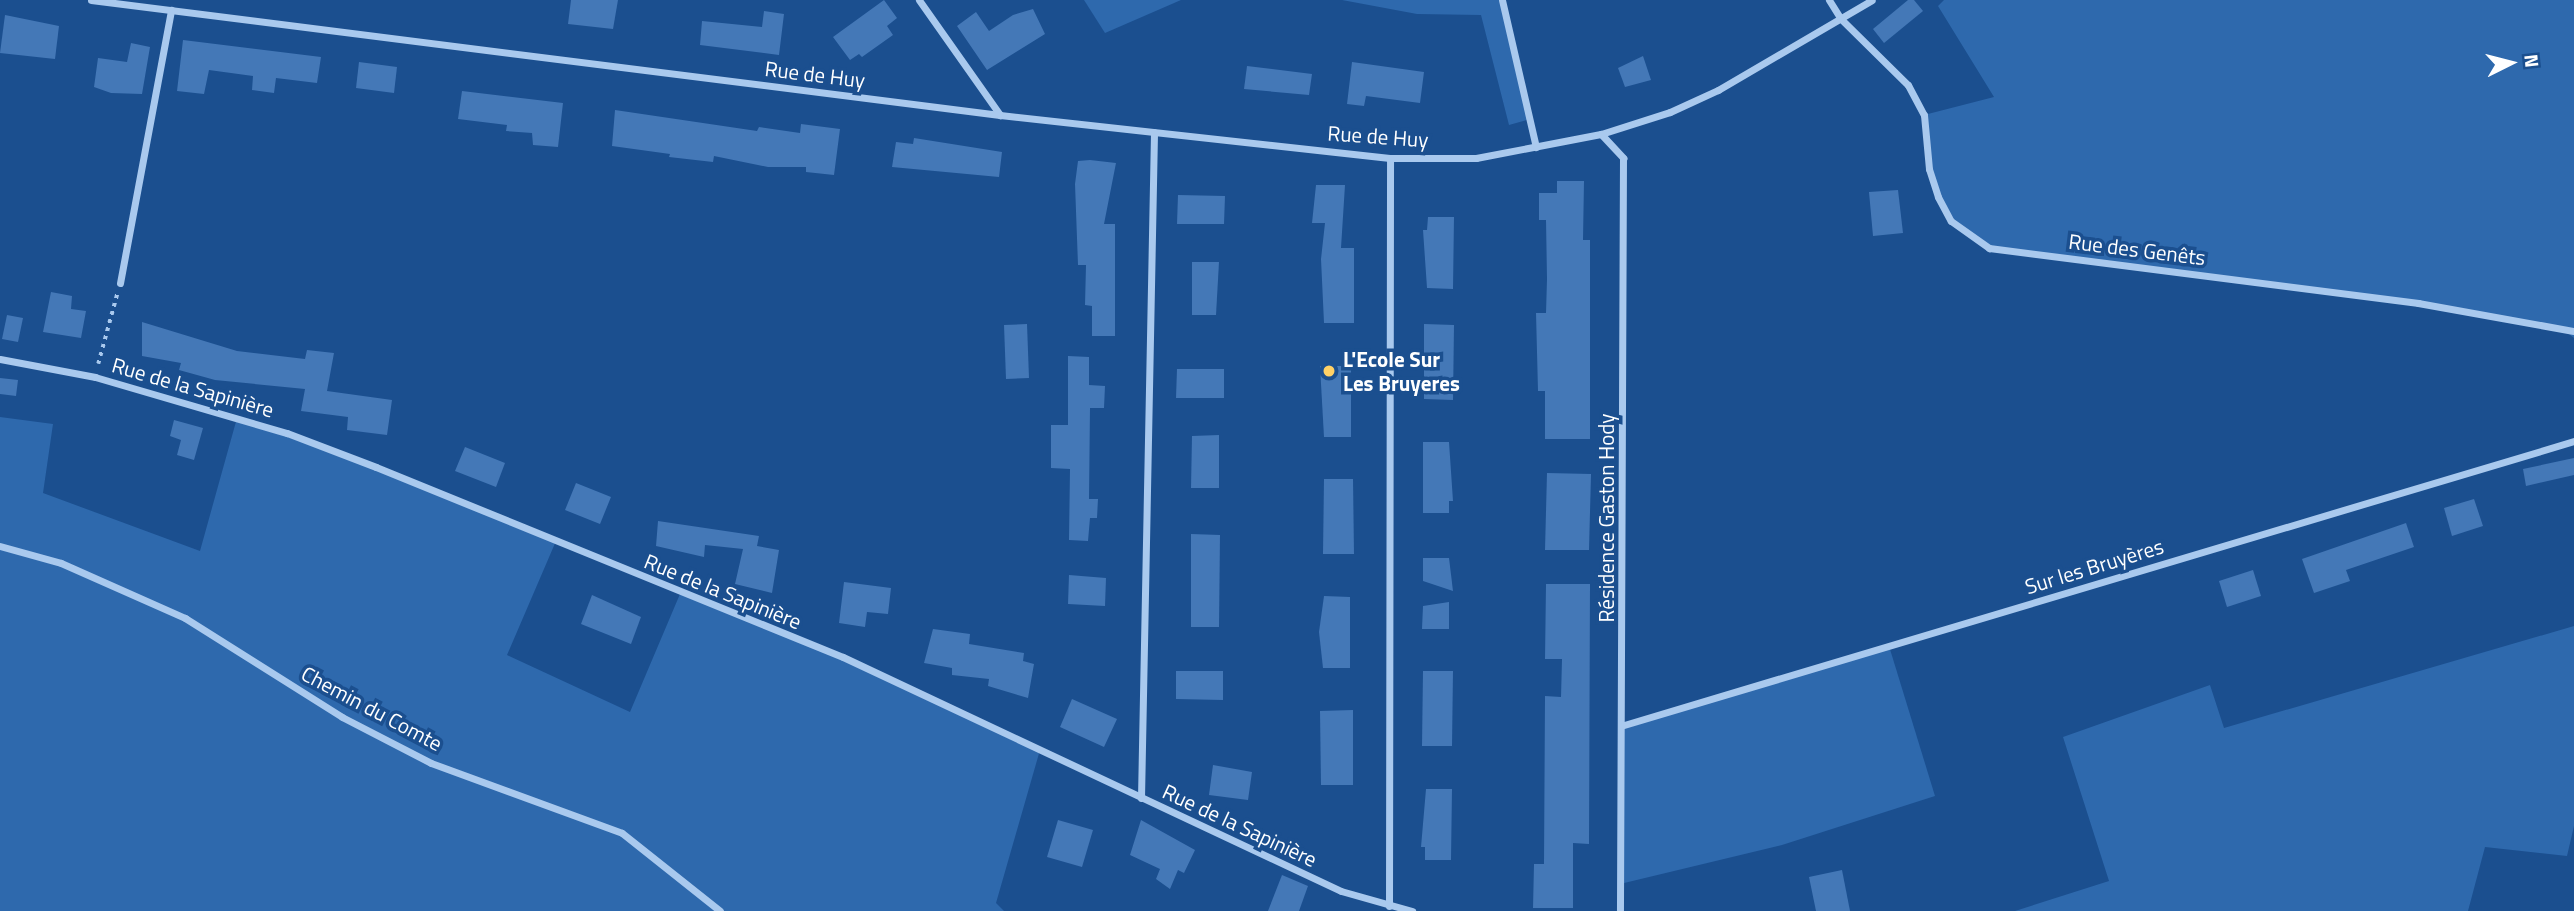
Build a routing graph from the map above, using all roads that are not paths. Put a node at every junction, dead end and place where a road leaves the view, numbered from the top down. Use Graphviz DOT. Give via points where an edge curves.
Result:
graph roads {
  1 [pos="91,0"];
  2 [pos="919,0"];
  3 [pos="1502,0"];
  4 [pos="1829,0"];
  5 [pos="1872,0"];
  6 [pos="171,10"];
  7 [pos="1841,19"];
  8 [pos="1000,115"];
  9 [pos="1154,131"];
  10 [pos="1601,134"];
  11 [pos="1536,147"];
  12 [pos="1390,158"];
  13 [pos="120,283"];
  14 [pos="2564,330"];
  15 [pos="2574,331"];
  16 [pos="2574,338"];
  17 [pos="0,359"];
  18 [pos="2574,441"];
  19 [pos="0,546"];
  20 [pos="1624,724"];
  21 [pos="1141,798"];
  22 [pos="1389,906"];
  23 [pos="720,911"];
  24 [pos="1412,911"];
  25 [pos="1620,911"];
  1 -- 6 [label="street, Rue de Huy"];
  2 -- 8 [label="street"];
  3 -- 11 [label="street"];
  4 -- 7 [label="street, Rue des Genêts"];
  5 -- 7 [label="street, Rue de Huy"];
  6 -- 8 [label="street, Rue de Huy"];
  6 -- 13 [label="street"];
  7 -- 10 [label="street, Rue de Huy" via="1718,90"];
  7 -- 14 [label="street, Rue des Genêts" via="1908,85 1924,115 1929,170 1938,197 1951,221 1989,248 2418,303"];
  8 -- 9 [label="street, Rue de Huy"];
  9 -- 12 [label="street, Rue de Huy"];
  9 -- 21 [label="street"];
  10 -- 11 [label="street, Rue de Huy"];
  10 -- 20 [label="street, Résidence Gaston Hody" via="1623,158"];
  11 -- 12 [label="street, Rue de Huy" via="1476,158"];
  12 -- 22 [label="street"];
  14 -- 15 [label="street"];
  14 -- 16 [label="street"];
  17 -- 21 [label="street, Rue de la Sapinière" via="95,377 286,433 376,467 843,657"];
  18 -- 20 [label="street, Sur les Bruyères"];
  19 -- 23 [label="street, Chemin du Comte" via="61,563 185,618 342,717 432,762 622,833"];
  20 -- 25 [label="street, Résidence Gaston Hody"];
  21 -- 22 [label="street, Rue de la Sapinière" via="1342,891"];
  22 -- 24 [label="street, Rue de la Sapinière"];
}
